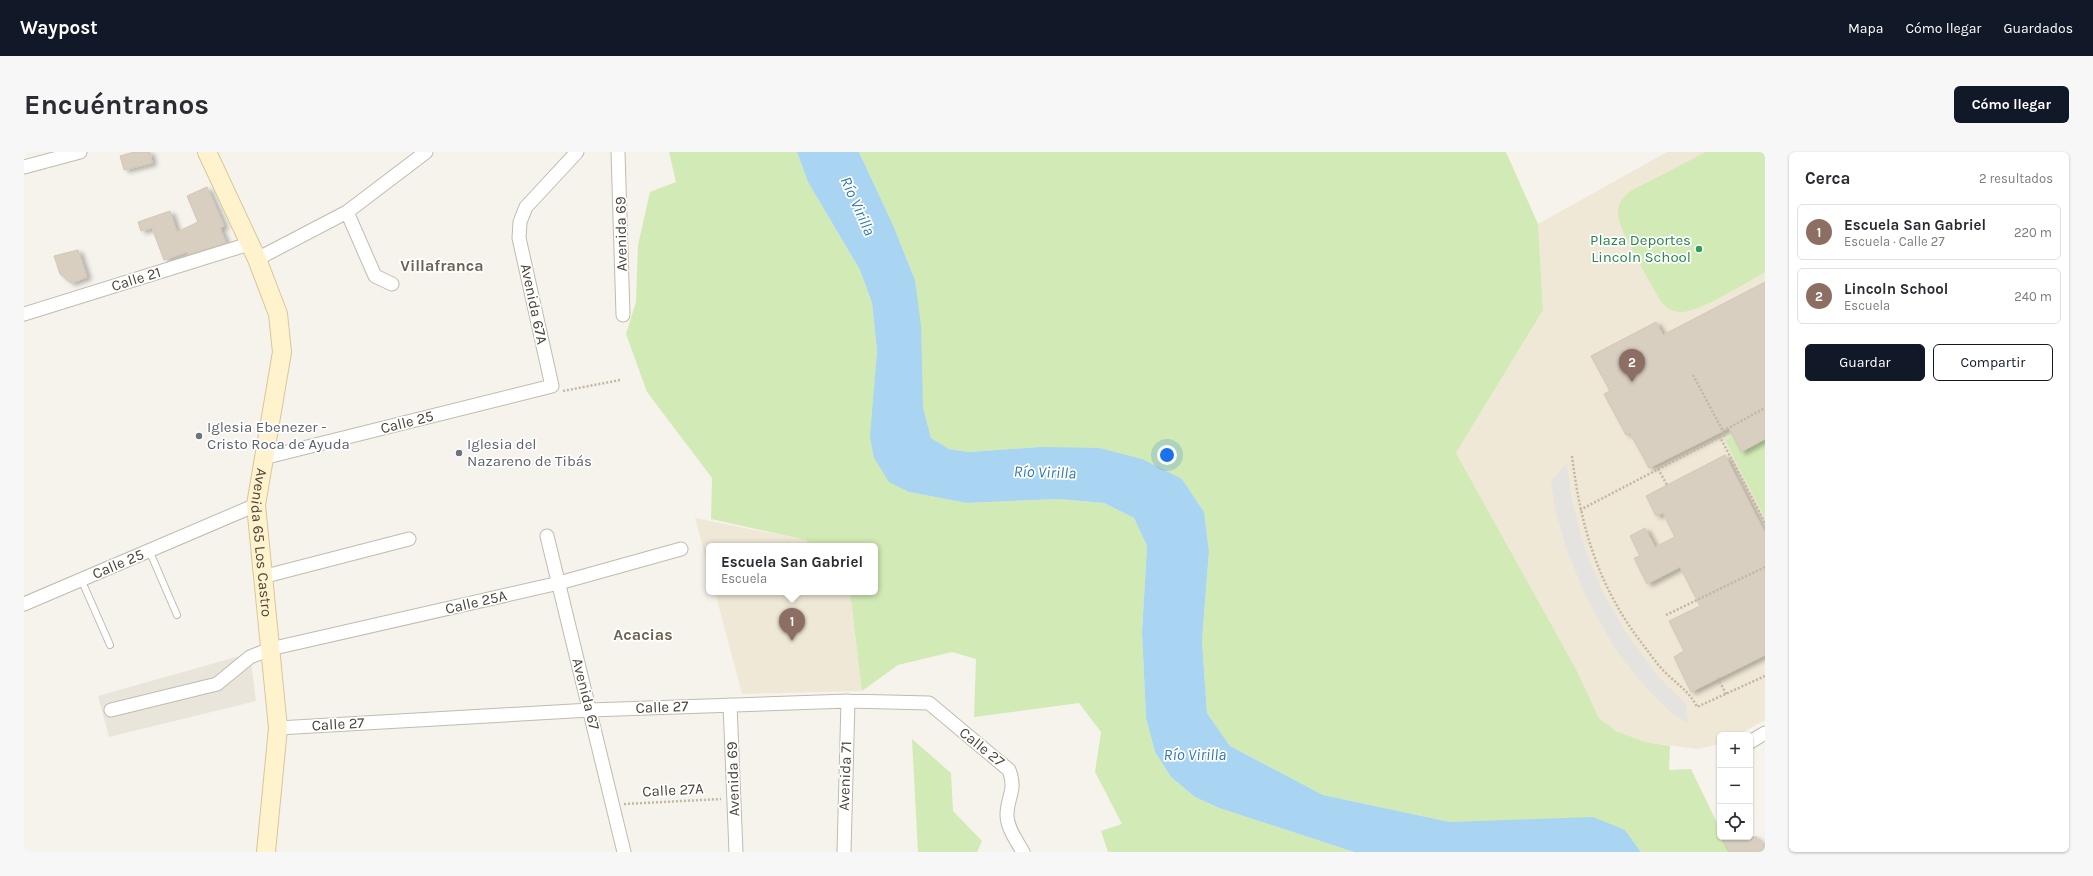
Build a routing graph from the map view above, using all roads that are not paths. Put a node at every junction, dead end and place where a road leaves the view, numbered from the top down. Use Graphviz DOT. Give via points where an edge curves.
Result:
graph roads {
  1 [pos="80,152"];
  2 [pos="207,152"];
  3 [pos="426,152"];
  4 [pos="618,152"];
  5 [pos="574,153"];
  6 [pos="24,167"];
  7 [pos="347,212"];
  8 [pos="253,252"];
  9 [pos="392,284"];
  10 [pos="24,314"];
  11 [pos="623,315"];
  12 [pos="552,386"];
  13 [pos="263,458"];
  14 [pos="256,505"];
  15 [pos="547,536"];
  16 [pos="409,539"];
  17 [pos="681,549"];
  18 [pos="149,550"];
  19 [pos="262,577"];
  20 [pos="81,580"];
  21 [pos="559,583"];
  22 [pos="24,604"];
  23 [pos="176,614"];
  24 [pos="110,645"];
  25 [pos="270,649"];
  26 [pos="848,701"];
  27 [pos="730,705"];
  28 [pos="111,710"];
  29 [pos="590,710"];
  30 [pos="278,728"];
  31 [pos="1765,733"];
  32 [pos="1753,740"];
  33 [pos="266,852"];
  34 [pos="624,852"];
  35 [pos="736,852"];
  36 [pos="844,852"];
  37 [pos="1023,852"];
  1 -- 6 [label="street"];
  2 -- 8 [label="street, Avenida 65 Los Castro"];
  3 -- 7 [label="street, Calle 21"];
  4 -- 11 [label="street, Avenida 69"];
  5 -- 12 [label="street, Avenida 67A" via="526,207 520,222 519,238"];
  7 -- 8 [label="street, Calle 21"];
  7 -- 9 [label="street" via="375,276"];
  8 -- 10 [label="street, Calle 21"];
  8 -- 13 [label="street, Avenida 65 Los Castro" via="278,314 282,352"];
  12 -- 13 [label="street, Calle 25"];
  13 -- 14 [label="street, Avenida 65 Los Castro"];
  14 -- 18 [label="street, Calle 25"];
  14 -- 19 [label="street, Avenida 65 Los Castro"];
  15 -- 21 [label="street, Avenida 67"];
  16 -- 19 [label="street"];
  17 -- 21 [label="street, Calle 25A"];
  18 -- 20 [label="street, Calle 25"];
  18 -- 23 [label="lane"];
  19 -- 25 [label="street, Avenida 65 Los Castro"];
  20 -- 22 [label="street, Calle 25"];
  20 -- 24 [label="lane"];
  21 -- 25 [label="street, Calle 25A"];
  21 -- 29 [label="street, Avenida 67"];
  25 -- 28 [label="street, Calle 25A" via="250,657 217,684"];
  25 -- 30 [label="street, Avenida 65 Los Castro"];
  26 -- 27 [label="street, Calle 27"];
  26 -- 36 [label="street, Avenida 71"];
  26 -- 37 [label="street, Calle 27" via="928,703 1009,770 1013,782 1007,815 1010,828"];
  27 -- 29 [label="street, Calle 27"];
  27 -- 35 [label="street, Avenida 69"];
  29 -- 30 [label="street, Calle 27"];
  29 -- 34 [label="street, Avenida 67"];
  30 -- 33 [label="street, Avenida 65 Los Castro"];
  31 -- 32 [label="street"];
}
